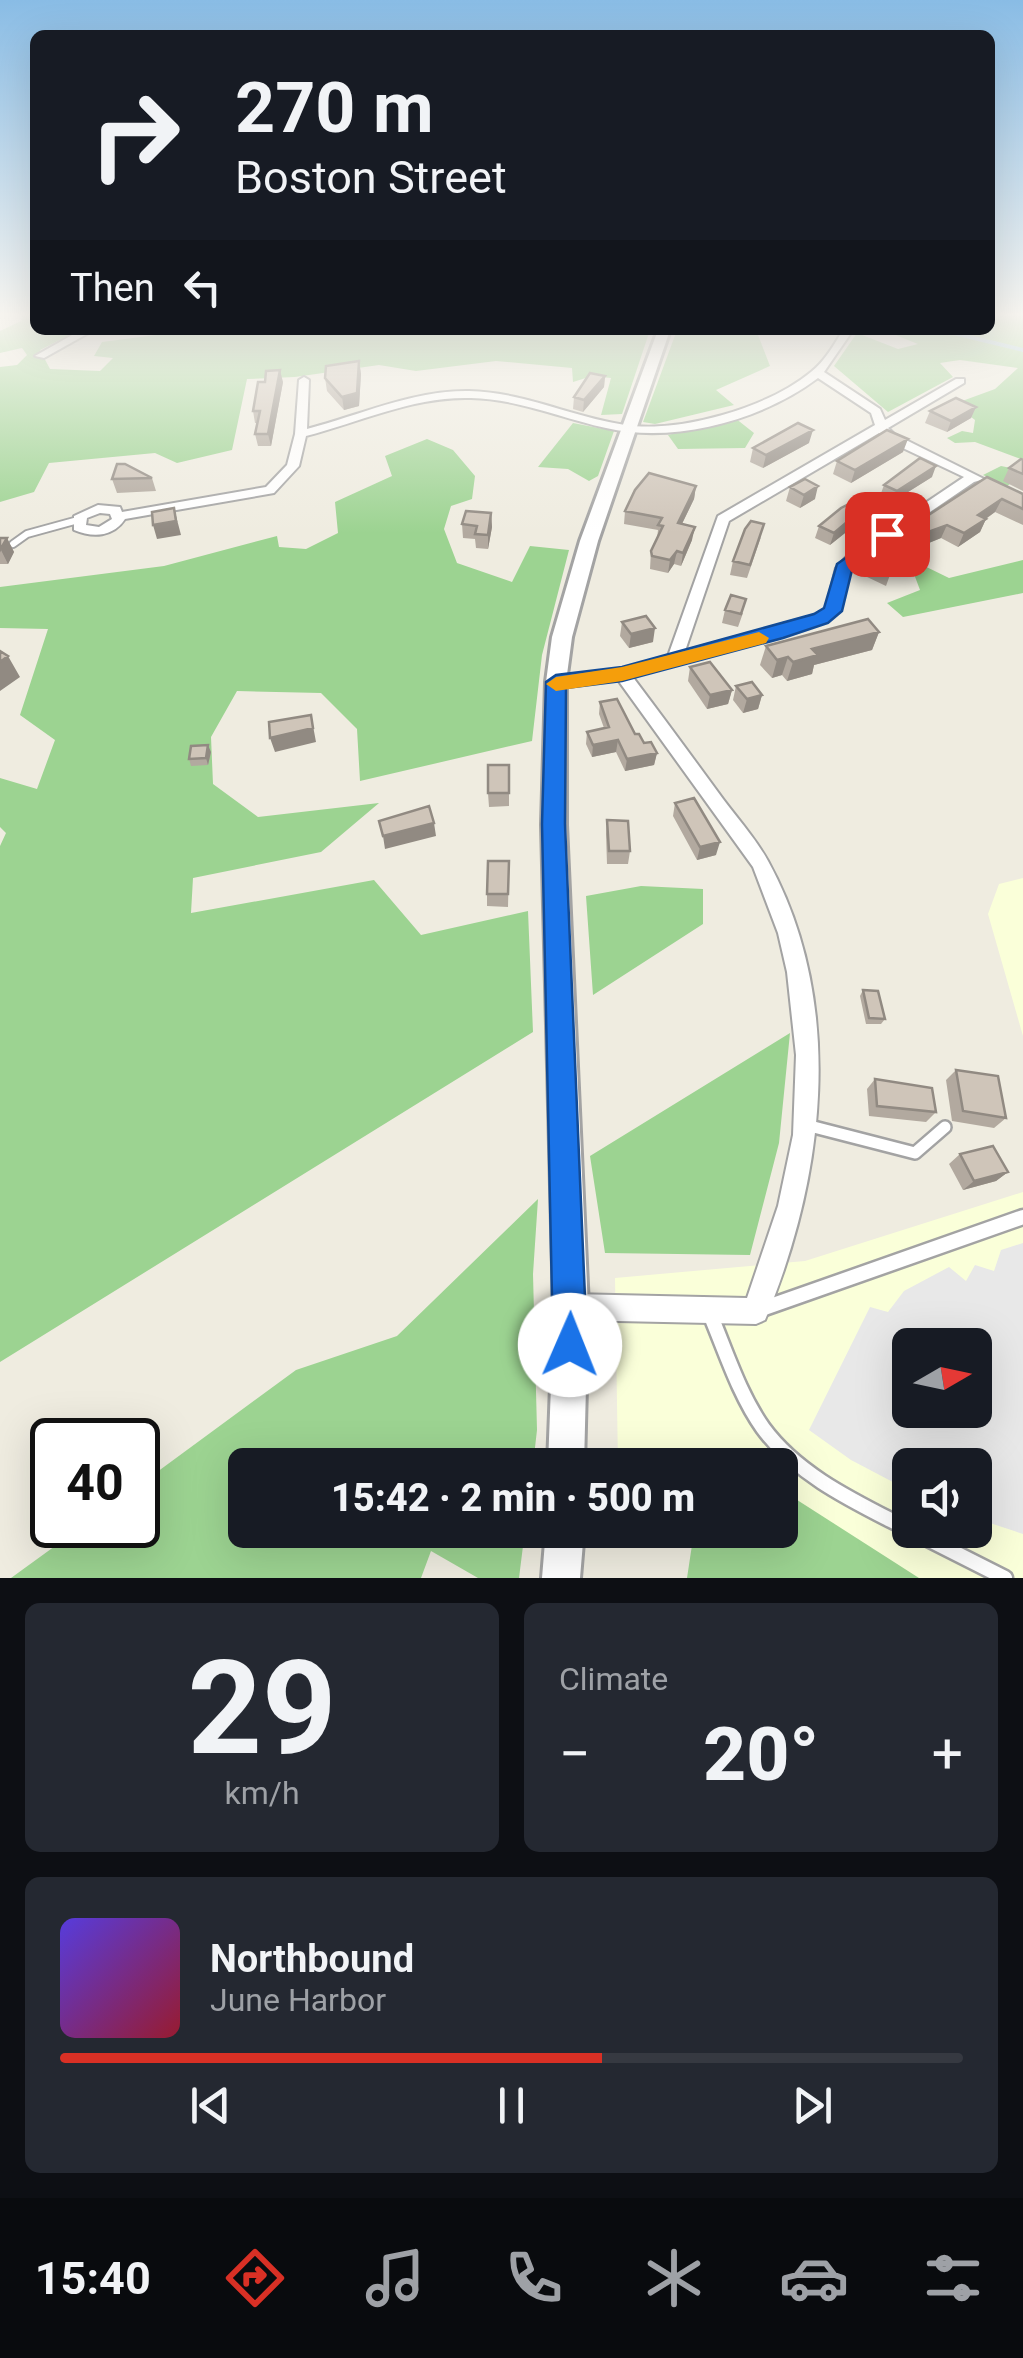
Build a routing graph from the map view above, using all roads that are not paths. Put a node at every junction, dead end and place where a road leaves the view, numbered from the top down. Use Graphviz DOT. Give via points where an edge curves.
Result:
graph roads {
  1 [pos="304,386"];
  2 [pos="644,386"];
  3 [pos="799,386"];
  4 [pos="837,386"];
  5 [pos="951,386"];
  6 [pos="881,424"];
  7 [pos="629,429"];
  8 [pos="301,434"];
  9 [pos="972,477"];
  10 [pos="989,485"];
  11 [pos="120,516"];
  12 [pos="78,520"];
  13 [pos="13,544"];
  14 [pos="675,658"];
  15 [pos="622,674"];
  16 [pos="556,682"];
  17 [pos="806,1125"];
  18 [pos="945,1127"];
  19 [pos="1023,1217"];
  20 [pos="571,1307"];
  21 [pos="708,1311"];
  22 [pos="756,1311"];
  23 [pos="567,1448"];
  24 [pos="892,1520"];
  25 [pos="563,1548"];
  26 [pos="946,1548"];
  27 [pos="561,1578"];
  28 [pos="1006,1578"];
  1 -- 8 [label="street"];
  2 -- 7 [label="street"];
  3 -- 7 [label="street" via="762,404 670,428"];
  4 -- 6 [label="street" via="876,411"];
  5 -- 6 [label="street"];
  6 -- 9 [label="street" via="890,437"];
  6 -- 14 [label="street" via="723,519"];
  7 -- 8 [label="street" via="463,394"];
  7 -- 16 [label="street" via="576,585"];
  8 -- 11 [label="street" via="293,466 270,490"];
  9 -- 10 [label="street"];
  9 -- 14 [label="street" via="853,558 832,611 776,634"];
  11 -- 12 [label="street" via="98,509"];
  11 -- 12 [label="street" via="95,532 82,530"];
  12 -- 13 [label="lane"];
  14 -- 15 [label="street"];
  15 -- 16 [label="street"];
  15 -- 17 [label="street" via="777,894 797,976"];
  16 -- 20 [label="street" via="554,824"];
  17 -- 18 [label="lane" via="915,1154"];
  17 -- 22 [label="street" via="799,1171"];
  19 -- 22 [label="lane"];
  20 -- 21 [label="street"];
  20 -- 23 [label="street"];
  21 -- 22 [label="street"];
  21 -- 24 [label="lane" via="772,1439 838,1492"];
  25 -- 27 [label="street"];
  26 -- 28 [label="lane"];
}
